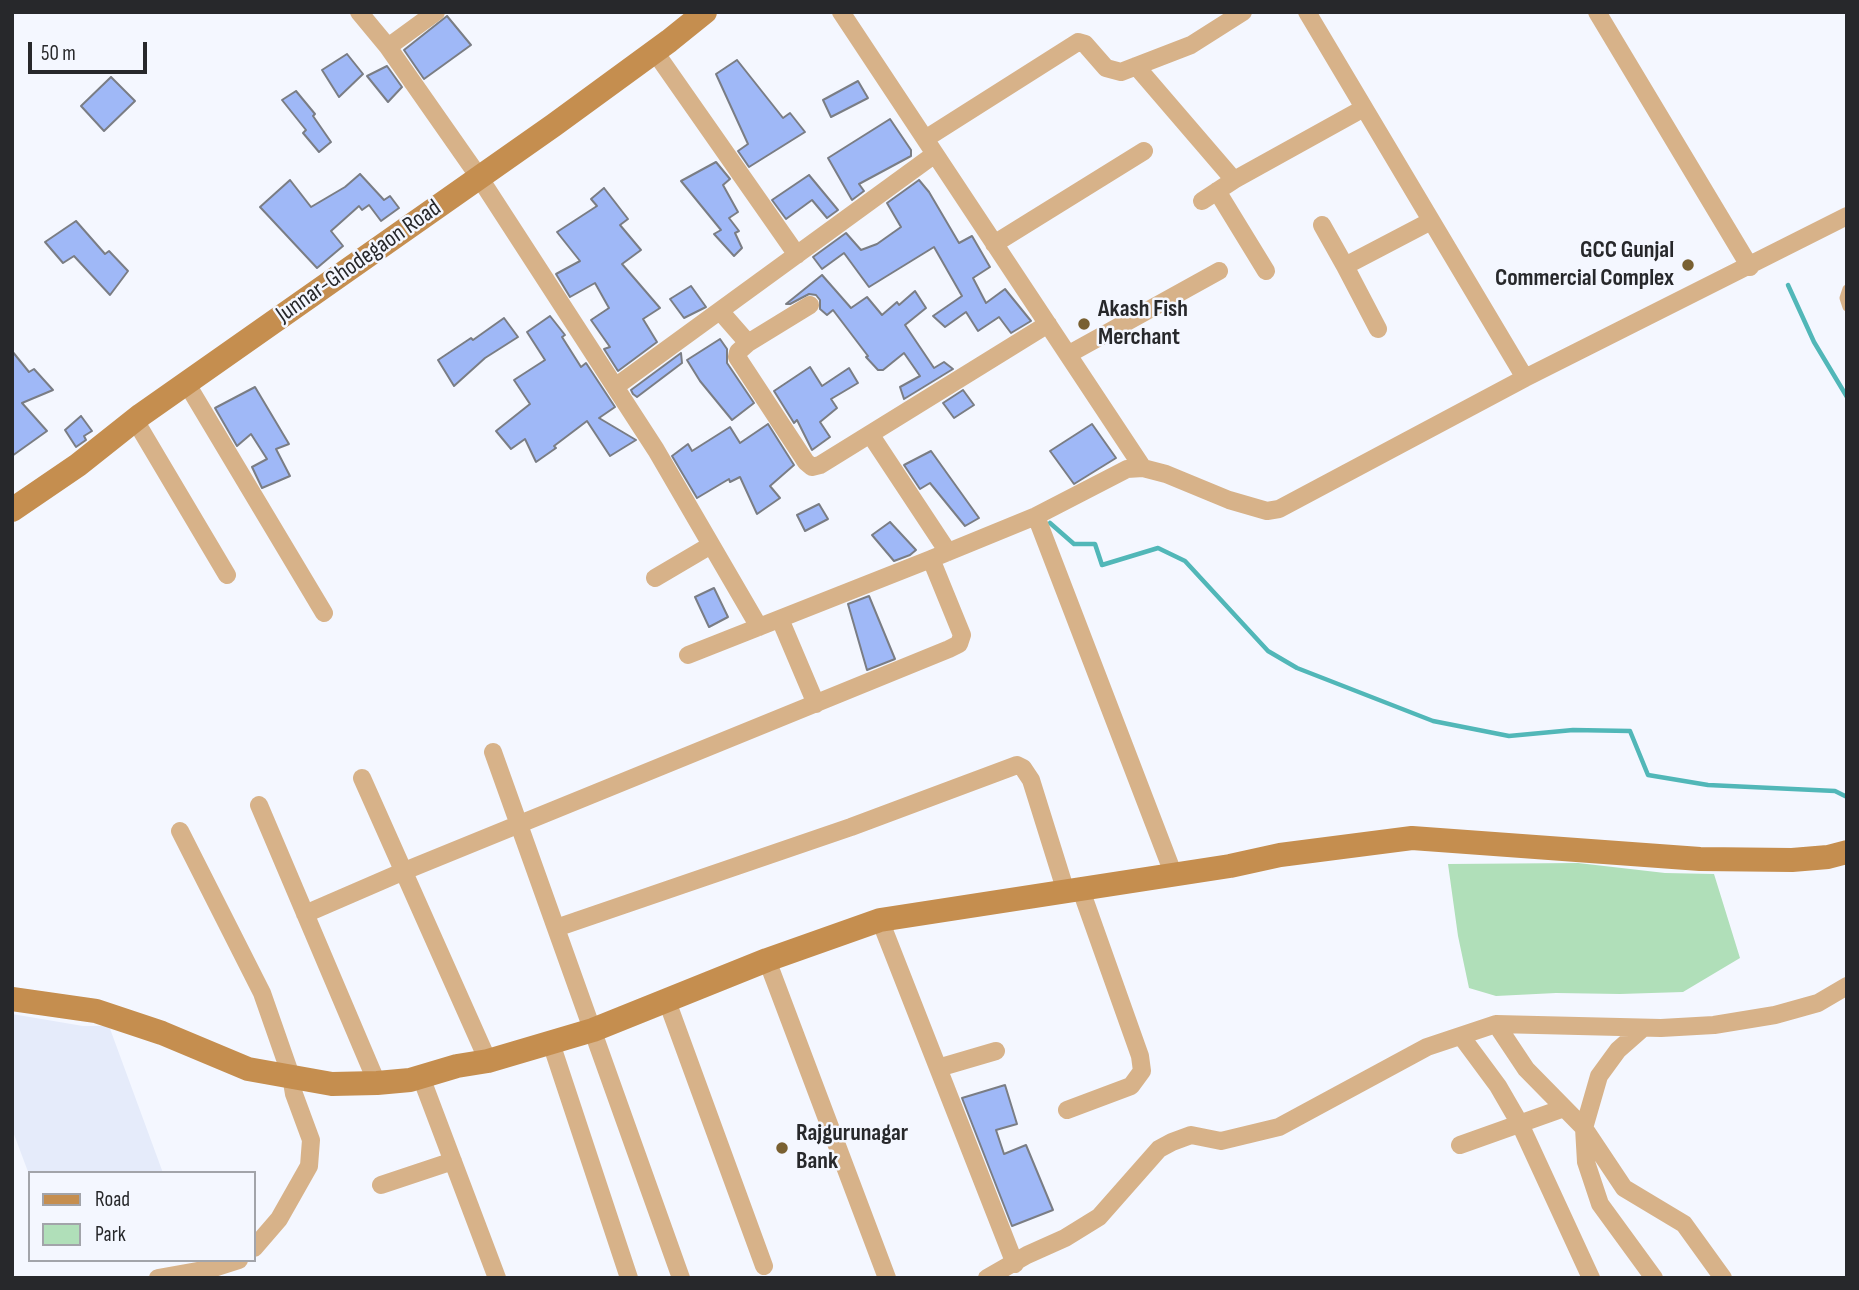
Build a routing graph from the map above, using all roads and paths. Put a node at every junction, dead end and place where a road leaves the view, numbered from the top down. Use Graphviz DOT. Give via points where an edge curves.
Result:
graph roads {
  1 [pos="359,12"];
  2 [pos="436,12"];
  3 [pos="705,12"];
  4 [pos="841,12"];
  5 [pos="1243,12"];
  6 [pos="1307,12"];
  7 [pos="1597,12"];
  8 [pos="388,47"];
  9 [pos="655,52"];
  10 [pos="1136,66"];
  11 [pos="1364,108"];
  12 [pos="930,146"];
  13 [pos="1144,151"];
  14 [pos="480,177"];
  15 [pos="1234,180"];
  16 [pos="1847,216"];
  17 [pos="1431,221"];
  18 [pos="1322,225"];
  19 [pos="994,244"];
  20 [pos="797,255"];
  21 [pos="1345,266"];
  22 [pos="1750,267"];
  23 [pos="1219,271"];
  24 [pos="1266,271"];
  25 [pos="1847,289"];
  26 [pos="810,305"];
  27 [pos="1847,307"];
  28 [pos="720,311"];
  29 [pos="1048,324"];
  30 [pos="1378,329"];
  31 [pos="748,343"];
  32 [pos="1069,354"];
  33 [pos="1525,379"];
  34 [pos="187,384"];
  35 [pos="615,387"];
  36 [pos="135,420"];
  37 [pos="870,434"];
  38 [pos="1143,468"];
  39 [pos="16,502"];
  40 [pos="1036,516"];
  41 [pos="711,545"];
  42 [pos="939,556"];
  43 [pos="227,575"];
  44 [pos="655,578"];
  45 [pos="324,613"];
  46 [pos="780,619"];
  47 [pos="759,627"];
  48 [pos="688,655"];
  49 [pos="816,704"];
  50 [pos="493,752"];
  51 [pos="362,778"];
  52 [pos="259,805"];
  53 [pos="519,825"];
  54 [pos="180,831"];
  55 [pos="1847,852"];
  56 [pos="402,872"];
  57 [pos="1173,873"];
  58 [pos="1073,891"];
  59 [pos="305,914"];
  60 [pos="880,920"];
  61 [pos="556,928"];
  62 [pos="767,960"];
  63 [pos="1847,986"];
  64 [pos="12,999"];
  65 [pos="667,1001"];
  66 [pos="1496,1024"];
  67 [pos="1643,1028"];
  68 [pos="593,1030"];
  69 [pos="1461,1036"];
  70 [pos="551,1043"];
  71 [pos="996,1051"];
  72 [pos="488,1061"];
  73 [pos="938,1068"];
  74 [pos="291,1076"];
  75 [pos="421,1077"];
  76 [pos="377,1083"];
  77 [pos="1564,1108"];
  78 [pos="1067,1110"];
  79 [pos="1520,1124"];
  80 [pos="1584,1128"];
  81 [pos="1460,1145"];
  82 [pos="453,1161"];
  83 [pos="381,1185"];
  84 [pos="256,1246"];
  85 [pos="233,1262"];
  86 [pos="1014,1264"];
  87 [pos="764,1266"];
  88 [pos="158,1278"];
  89 [pos="497,1278"];
  90 [pos="629,1278"];
  91 [pos="681,1278"];
  92 [pos="887,1278"];
  93 [pos="987,1278"];
  94 [pos="1591,1278"];
  95 [pos="1654,1278"];
  96 [pos="1723,1278"];
  1 -- 8 [label="street"];
  2 -- 8 [label="street"];
  3 -- 9 [label="street, Junnar-Ghodegaon Road"];
  4 -- 12 [label="street"];
  5 -- 10 [label="street" via="1191,45"];
  6 -- 11 [label="street"];
  7 -- 22 [label="street"];
  8 -- 14 [label="street"];
  9 -- 14 [label="street, Junnar-Ghodegaon Road"];
  9 -- 20 [label="street"];
  10 -- 12 [label="street" via="1114,72 1077,41"];
  10 -- 15 [label="street"];
  11 -- 15 [label="street"];
  11 -- 17 [label="street"];
  12 -- 19 [label="street"];
  12 -- 20 [label="street"];
  13 -- 19 [label="street"];
  14 -- 34 [label="street, Junnar-Ghodegaon Road"];
  14 -- 35 [label="street"];
  15 -- 24 [label="street" via="1209,196"];
  16 -- 22 [label="street"];
  17 -- 21 [label="street"];
  17 -- 33 [label="street"];
  18 -- 21 [label="street"];
  19 -- 29 [label="street"];
  20 -- 28 [label="street"];
  21 -- 30 [label="street"];
  22 -- 33 [label="street"];
  23 -- 32 [label="street"];
  25 -- 27 [label="lane"];
  26 -- 31 [label="street"];
  28 -- 31 [label="street"];
  28 -- 35 [label="street"];
  29 -- 32 [label="street"];
  29 -- 37 [label="street"];
  31 -- 37 [label="street" via="737,357 806,463 812,467 820,464"];
  32 -- 38 [label="street"];
  33 -- 38 [label="street" via="1279,509 1267,511 1229,500"];
  34 -- 36 [label="street, Junnar-Ghodegaon Road"];
  34 -- 45 [label="street"];
  35 -- 41 [label="street"];
  36 -- 39 [label="street, Junnar-Ghodegaon Road" via="78,465"];
  36 -- 43 [label="street"];
  37 -- 42 [label="street"];
  38 -- 40 [label="street" via="1127,468"];
  40 -- 42 [label="street"];
  40 -- 57 [label="street"];
  41 -- 44 [label="street"];
  41 -- 47 [label="street"];
  42 -- 46 [label="street"];
  42 -- 49 [label="street" via="962,635 959,644"];
  46 -- 47 [label="street"];
  46 -- 49 [label="street"];
  47 -- 48 [label="street"];
  49 -- 53 [label="street"];
  50 -- 53 [label="street"];
  51 -- 56 [label="street"];
  52 -- 59 [label="street"];
  53 -- 56 [label="street"];
  53 -- 61 [label="street"];
  54 -- 74 [label="street" via="262,993"];
  55 -- 57 [label="street" via="1792,860 1700,859 1412,838"];
  56 -- 59 [label="street"];
  56 -- 72 [label="street"];
  57 -- 58 [label="street"];
  58 -- 60 [label="street"];
  58 -- 61 [label="street" via="1031,780 1017,765"];
  58 -- 78 [label="street" via="1140,1056 1142,1071 1131,1086"];
  59 -- 76 [label="street"];
  60 -- 62 [label="street"];
  60 -- 73 [label="street"];
  61 -- 68 [label="street"];
  62 -- 65 [label="street"];
  62 -- 92 [label="street"];
  63 -- 67 [label="street" via="1818,1003 1775,1015 1714,1025"];
  64 -- 74 [label="street" via="96,1011 248,1069"];
  65 -- 68 [label="street"];
  65 -- 87 [label="street"];
  66 -- 67 [label="street"];
  66 -- 69 [label="street"];
  66 -- 77 [label="street" via="1526,1069"];
  67 -- 80 [label="street" via="1618,1050 1599,1076"];
  68 -- 70 [label="street"];
  68 -- 91 [label="street"];
  69 -- 79 [label="street"];
  69 -- 86 [label="street" via="1395,1062 1279,1127 1221,1141 1191,1135 1171,1142 1159,1149 1099,1217"];
  70 -- 72 [label="street"];
  70 -- 90 [label="street"];
  71 -- 73 [label="street"];
  72 -- 75 [label="street"];
  73 -- 86 [label="street"];
  74 -- 76 [label="street" via="332,1083"];
  74 -- 84 [label="street" via="311,1140 309,1166 279,1219"];
  75 -- 76 [label="street"];
  75 -- 82 [label="street"];
  77 -- 79 [label="street"];
  77 -- 80 [label="street"];
  79 -- 81 [label="street"];
  79 -- 94 [label="street"];
  80 -- 95 [label="street" via="1586,1162 1600,1204"];
  80 -- 96 [label="street" via="1624,1188 1685,1224"];
  82 -- 83 [label="street"];
  82 -- 89 [label="street"];
  85 -- 88 [label="street"];
  86 -- 93 [label="street"];
}
